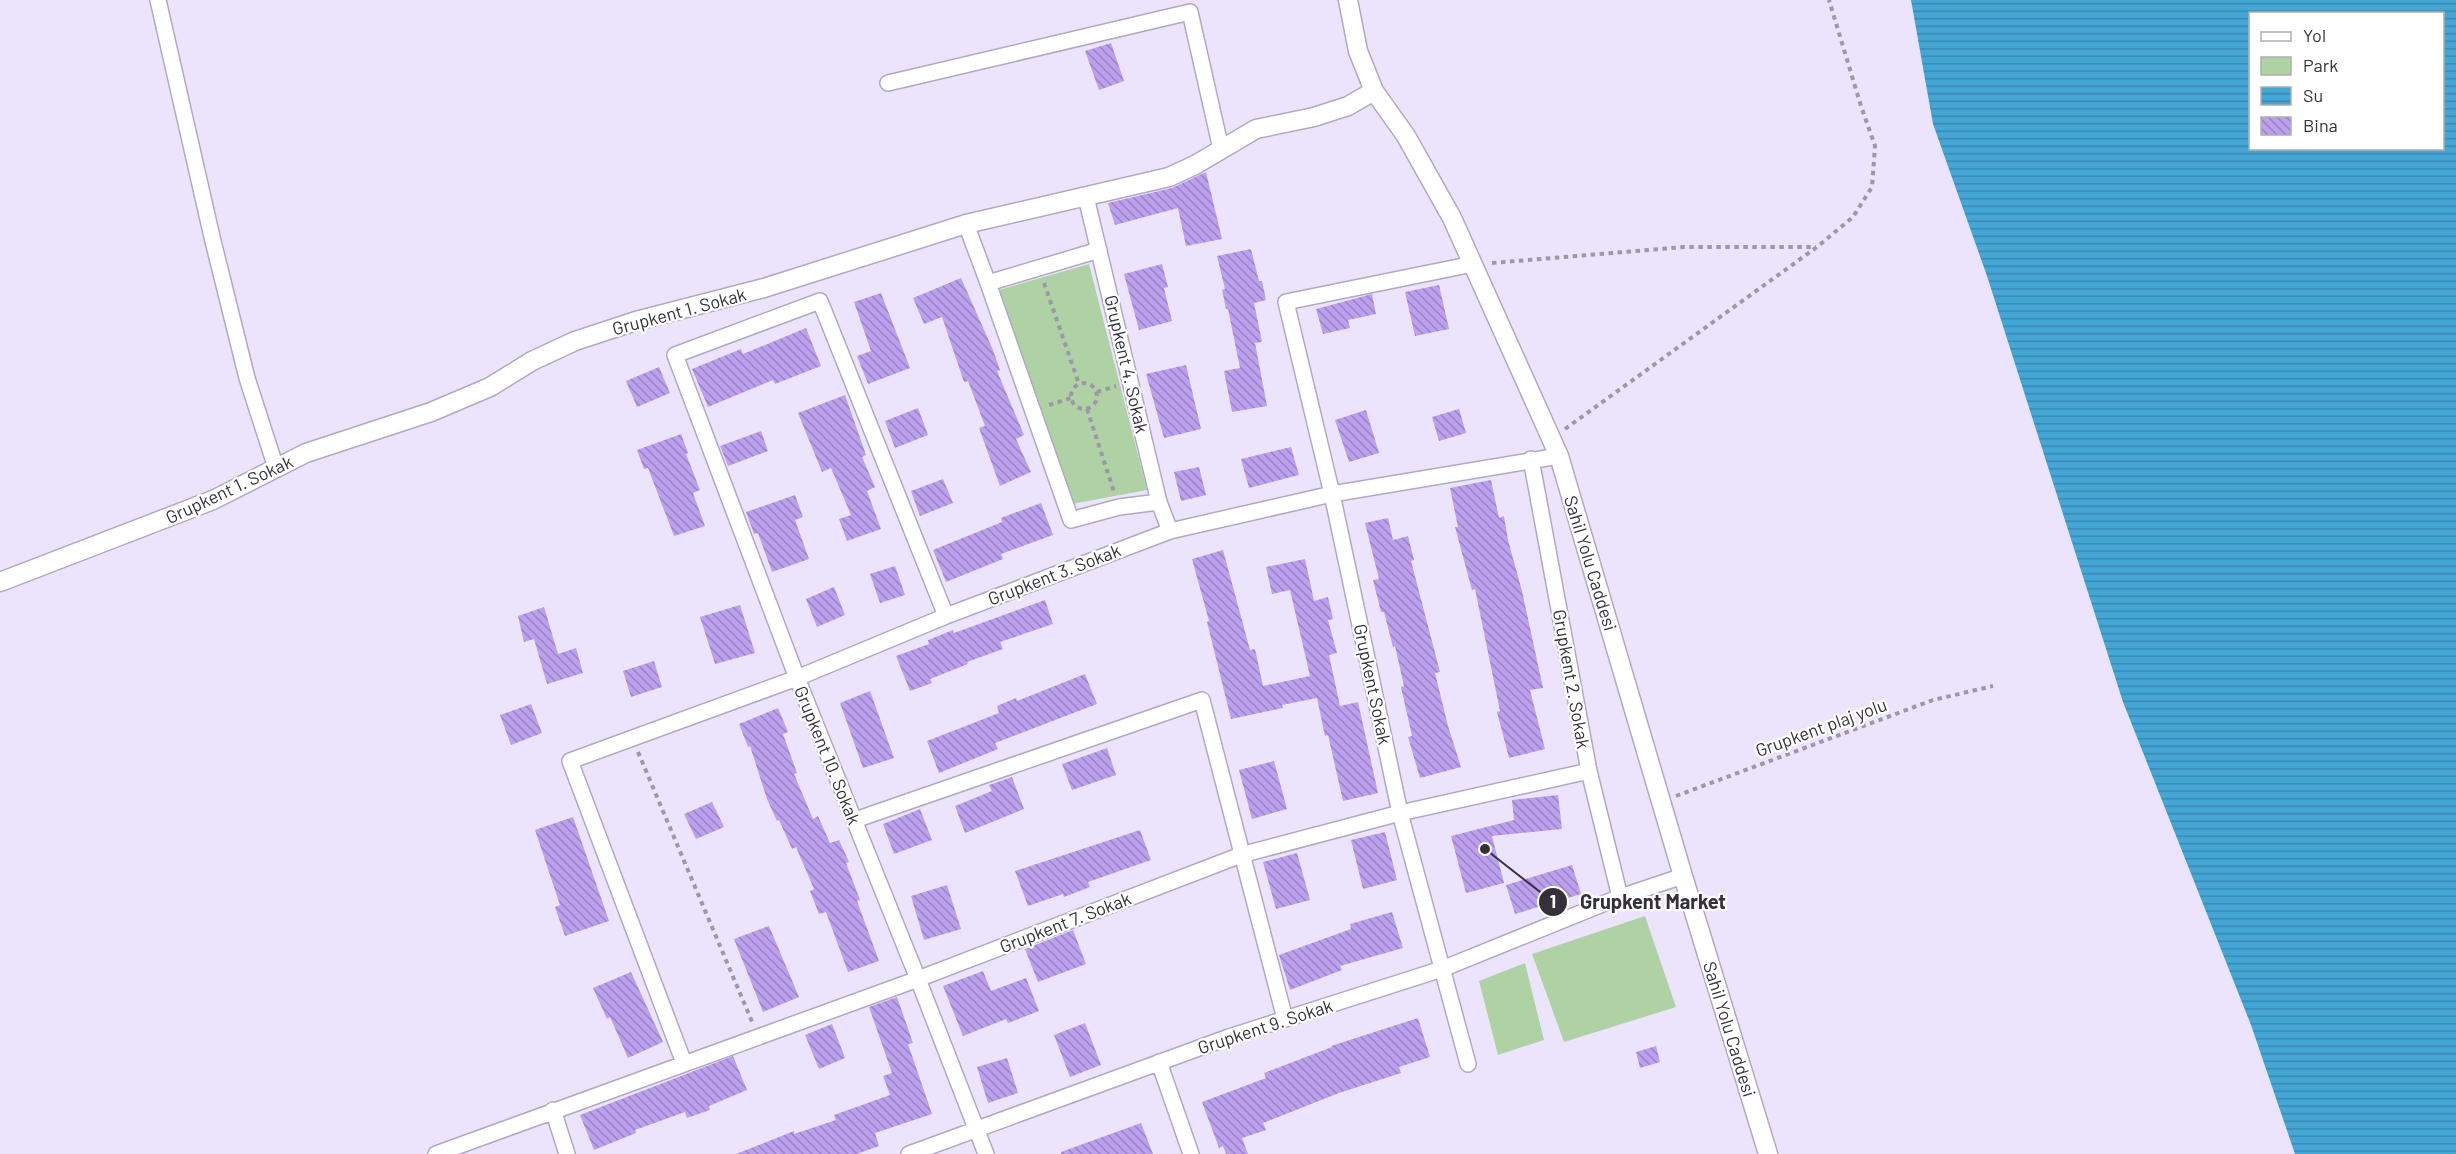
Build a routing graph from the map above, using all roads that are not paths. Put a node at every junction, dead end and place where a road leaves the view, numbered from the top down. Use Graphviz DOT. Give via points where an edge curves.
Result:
graph roads {
  1 [pos="158,0"];
  2 [pos="1348,0"];
  3 [pos="888,83"];
  4 [pos="1374,90"];
  5 [pos="1221,149"];
  6 [pos="1086,197"];
  7 [pos="966,224"];
  8 [pos="1099,250"];
  9 [pos="1473,264"];
  10 [pos="988,283"];
  11 [pos="1559,456"];
  12 [pos="1532,459"];
  13 [pos="276,468"];
  14 [pos="1332,494"];
  15 [pos="1159,502"];
  16 [pos="1170,531"];
  17 [pos="0,582"];
  18 [pos="946,616"];
  19 [pos="797,678"];
  20 [pos="1589,771"];
  21 [pos="1400,813"];
  22 [pos="855,820"];
  23 [pos="1241,855"];
  24 [pos="1683,876"];
  25 [pos="1620,897"];
  26 [pos="1442,969"];
  27 [pos="918,979"];
  28 [pos="1285,1019"];
  29 [pos="1159,1062"];
  30 [pos="684,1063"];
  31 [pos="1468,1064"];
  32 [pos="553,1110"];
  33 [pos="976,1129"];
  34 [pos="436,1154"];
  35 [pos="567,1154"];
  36 [pos="909,1154"];
  37 [pos="986,1154"];
  38 [pos="1191,1154"];
  39 [pos="1768,1154"];
  1 -- 13 [label="street" via="247,378"];
  2 -- 4 [label="street, Sahil Yolu Caddesi" via="1358,51"];
  3 -- 5 [label="street" via="1190,12"];
  4 -- 5 [label="street, Grupkent 1. Sokak" via="1348,106 1256,129"];
  4 -- 9 [label="street, Sahil Yolu Caddesi" via="1406,136"];
  5 -- 6 [label="street, Grupkent 1. Sokak" via="1169,177"];
  6 -- 7 [label="street, Grupkent 1. Sokak"];
  6 -- 8 [label="street, Grupkent 4. Sokak"];
  7 -- 10 [label="street"];
  7 -- 13 [label="street, Grupkent 1. Sokak" via="764,288 575,341 532,360 490,387 432,412 306,453"];
  8 -- 10 [label="street"];
  8 -- 15 [label="street, Grupkent 4. Sokak"];
  9 -- 11 [label="street, Sahil Yolu Caddesi"];
  9 -- 14 [label="street, Grupkent Sokak" via="1286,302"];
  10 -- 15 [label="street" via="1071,520 1119,507"];
  11 -- 12 [label="street, Grupkent 3. Sokak"];
  11 -- 24 [label="street, Sahil Yolu Caddesi"];
  12 -- 14 [label="street, Grupkent 3. Sokak"];
  12 -- 20 [label="street, Grupkent 2. Sokak"];
  13 -- 17 [label="street, Grupkent 1. Sokak" via="213,500"];
  14 -- 16 [label="street, Grupkent 3. Sokak"];
  14 -- 21 [label="street, Grupkent Sokak"];
  15 -- 16 [label="street, Grupkent 4. Sokak"];
  16 -- 18 [label="street, Grupkent 3. Sokak"];
  18 -- 19 [label="street, Grupkent 3. Sokak"];
  18 -- 19 [label="street, Grupkent 10. Sokak" via="820,301 675,355"];
  19 -- 22 [label="street, Grupkent 10. Sokak"];
  19 -- 30 [label="street, Grupkent 3. Sokak" via="570,761"];
  20 -- 21 [label="street, Grupkent 7. Sokak"];
  20 -- 25 [label="street, Grupkent 2. Sokak"];
  21 -- 23 [label="street, Grupkent 7. Sokak"];
  21 -- 26 [label="street, Grupkent Sokak"];
  22 -- 23 [label="street" via="1202,700"];
  22 -- 27 [label="street, Grupkent 10. Sokak"];
  23 -- 27 [label="street, Grupkent 7. Sokak"];
  23 -- 28 [label="street"];
  24 -- 25 [label="street, Grupkent 9. Sokak"];
  24 -- 39 [label="street, Sahil Yolu Caddesi"];
  25 -- 26 [label="street, Grupkent 9. Sokak"];
  26 -- 28 [label="street, Grupkent 9. Sokak"];
  26 -- 31 [label="street, Grupkent Sokak"];
  27 -- 30 [label="street, Grupkent 7. Sokak"];
  27 -- 33 [label="street, Grupkent 10. Sokak"];
  28 -- 29 [label="street, Grupkent 9. Sokak"];
  29 -- 33 [label="street, Grupkent 9. Sokak"];
  29 -- 38 [label="street"];
  30 -- 32 [label="street, Grupkent 7. Sokak"];
  32 -- 34 [label="street, Grupkent 7. Sokak"];
  32 -- 35 [label="street"];
  33 -- 36 [label="street, Grupkent 9. Sokak"];
  33 -- 37 [label="street, Grupkent 10. Sokak"];
}
